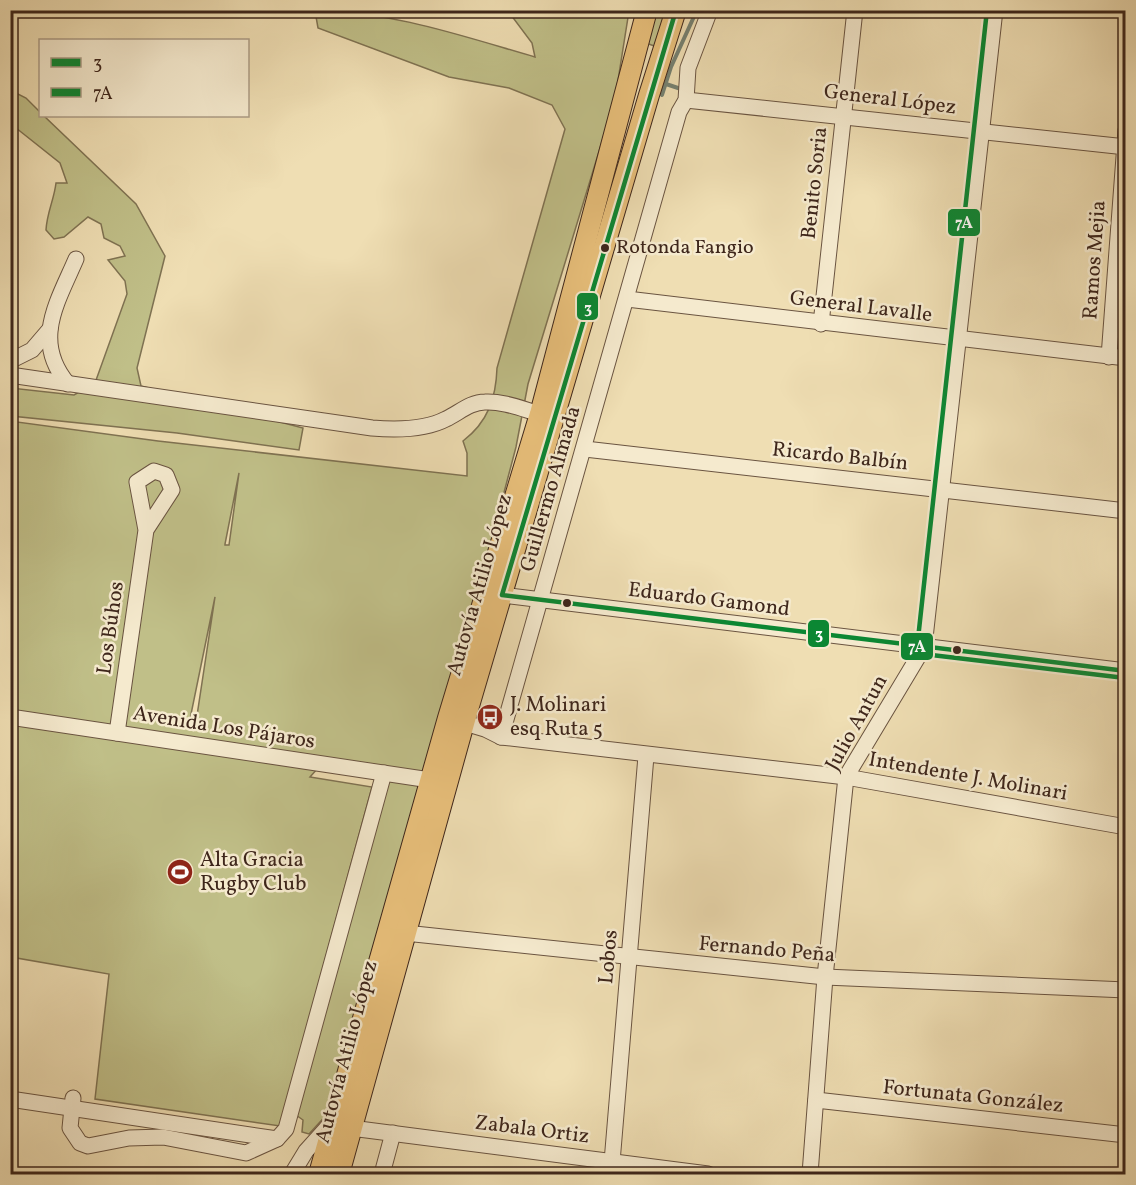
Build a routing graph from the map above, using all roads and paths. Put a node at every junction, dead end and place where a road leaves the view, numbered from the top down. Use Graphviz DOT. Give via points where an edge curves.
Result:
graph roads {
  1 [pos="646,10"];
  2 [pos="676,10"];
  3 [pos="710,10"];
  4 [pos="855,10"];
  5 [pos="995,10"];
  6 [pos="686,100"];
  7 [pos="843,115"];
  8 [pos="1125,130"];
  9 [pos="982,133"];
  10 [pos="1125,147"];
  11 [pos="76,259"];
  12 [pos="627,299"];
  13 [pos="821,324"];
  14 [pos="50,329"];
  15 [pos="957,339"];
  16 [pos="1109,357"];
  17 [pos="1125,358"];
  18 [pos="10,361"];
  19 [pos="10,375"];
  20 [pos="68,384"];
  21 [pos="540,414"];
  22 [pos="585,450"];
  23 [pos="940,490"];
  24 [pos="1125,511"];
  25 [pos="146,530"];
  26 [pos="502,595"];
  27 [pos="541,601"];
  28 [pos="924,647"];
  29 [pos="1125,671"];
  30 [pos="10,717"];
  31 [pos="456,721"];
  32 [pos="117,733"];
  33 [pos="501,737"];
  34 [pos="646,756"];
  35 [pos="384,773"];
  36 [pos="846,777"];
  37 [pos="430,780"];
  38 [pos="1125,827"];
  39 [pos="405,933"];
  40 [pos="630,957"];
  41 [pos="825,978"];
  42 [pos="1125,990"];
  43 [pos="10,1099"];
  44 [pos="816,1100"];
  45 [pos="72,1103"];
  46 [pos="342,1124"];
  47 [pos="393,1133"];
  48 [pos="1125,1135"];
  49 [pos="277,1139"];
  50 [pos="613,1168"];
  51 [pos="292,1174"];
  52 [pos="319,1174"];
  53 [pos="339,1174"];
  54 [pos="382,1174"];
  55 [pos="708,1174"];
  56 [pos="810,1174"];
  1 -- 21 [label="main road, Autovía Atilio López"];
  2 -- 26 [label="main road, Autovía Atilio López"];
  3 -- 6 [label="street, Guillermo Almada" via="688,68"];
  4 -- 7 [label="street, Benito Soria"];
  5 -- 9 [label="street, Julio Antun"];
  6 -- 7 [label="street, General López"];
  6 -- 12 [label="street, Guillermo Almada" via="679,112"];
  7 -- 9 [label="street, General López"];
  7 -- 13 [label="street, Benito Soria"];
  8 -- 10 [label="street, Ramos Mejia"];
  9 -- 10 [label="street, General López"];
  9 -- 15 [label="street, Julio Antun"];
  10 -- 16 [label="street, Ramos Mejia"];
  11 -- 14 [label="street"];
  12 -- 13 [label="street, General Lavalle"];
  12 -- 22 [label="street, Guillermo Almada"];
  13 -- 15 [label="street, General Lavalle"];
  14 -- 18 [label="street" via="32,350"];
  14 -- 20 [label="street" via="51,355"];
  15 -- 16 [label="street, General Lavalle"];
  15 -- 23 [label="street, Julio Antun"];
  16 -- 17 [label="street, General Lavalle"];
  19 -- 20 [label="street"];
  20 -- 21 [label="street" via="372,428 423,426 483,402"];
  21 -- 31 [label="main road, Autovía Atilio López"];
  22 -- 23 [label="street, Ricardo Balbín"];
  22 -- 27 [label="street, Guillermo Almada"];
  23 -- 24 [label="street, Ricardo Balbín"];
  23 -- 28 [label="street, Julio Antun"];
  25 -- 32 [label="street, Los Búhos"];
  26 -- 27 [label="street, Eduardo Gamond"];
  26 -- 31 [label="main road, Autovía Atilio López"];
  27 -- 28 [label="street, Eduardo Gamond"];
  27 -- 33 [label="street, Guillermo Almada"];
  28 -- 29 [label="street, Eduardo Gamond"];
  28 -- 36 [label="street, Julio Antun"];
  30 -- 32 [label="street, Avenida Los Pájaros"];
  31 -- 33 [label="street, Intendente J. Molinari"];
  31 -- 37 [label="main road, Autovía Atilio López"];
  31 -- 39 [label="main road, Autovía Atilio López"];
  32 -- 35 [label="street, Avenida Los Pájaros"];
  33 -- 34 [label="street, Intendente J. Molinari"];
  34 -- 36 [label="street, Intendente J. Molinari"];
  34 -- 40 [label="street, Lobos"];
  35 -- 37 [label="street, Avenida Los Pájaros"];
  35 -- 49 [label="street" via="286,1129"];
  36 -- 38 [label="street, Intendente J. Molinari"];
  36 -- 41 [label="street, Julio Antun"];
  37 -- 46 [label="main road, Autovía Atilio López"];
  39 -- 40 [label="street, Fernando Peña"];
  39 -- 46 [label="main road, Autovía Atilio López"];
  40 -- 41 [label="street, Fernando Peña"];
  40 -- 50 [label="street, Lobos"];
  41 -- 42 [label="street, Fernando Peña"];
  41 -- 44 [label="street, Julio Antun"];
  43 -- 45 [label="street"];
  44 -- 48 [label="street, Fortunata González"];
  44 -- 56 [label="street, Julio Antun"];
  45 -- 49 [label="street"];
  45 -- 49 [label="street" via="70,1128 80,1143 88,1146 129,1138 163,1137 246,1153"];
  46 -- 47 [label="street, Zabala Ortiz"];
  46 -- 51 [label="street" via="306,1151"];
  46 -- 52 [label="main road, Autovía Atilio López"];
  46 -- 53 [label="main road, Autovía Atilio López"];
  47 -- 50 [label="street, Zabala Ortiz"];
  47 -- 54 [label="street"];
  50 -- 55 [label="street, Zabala Ortiz"];
}
